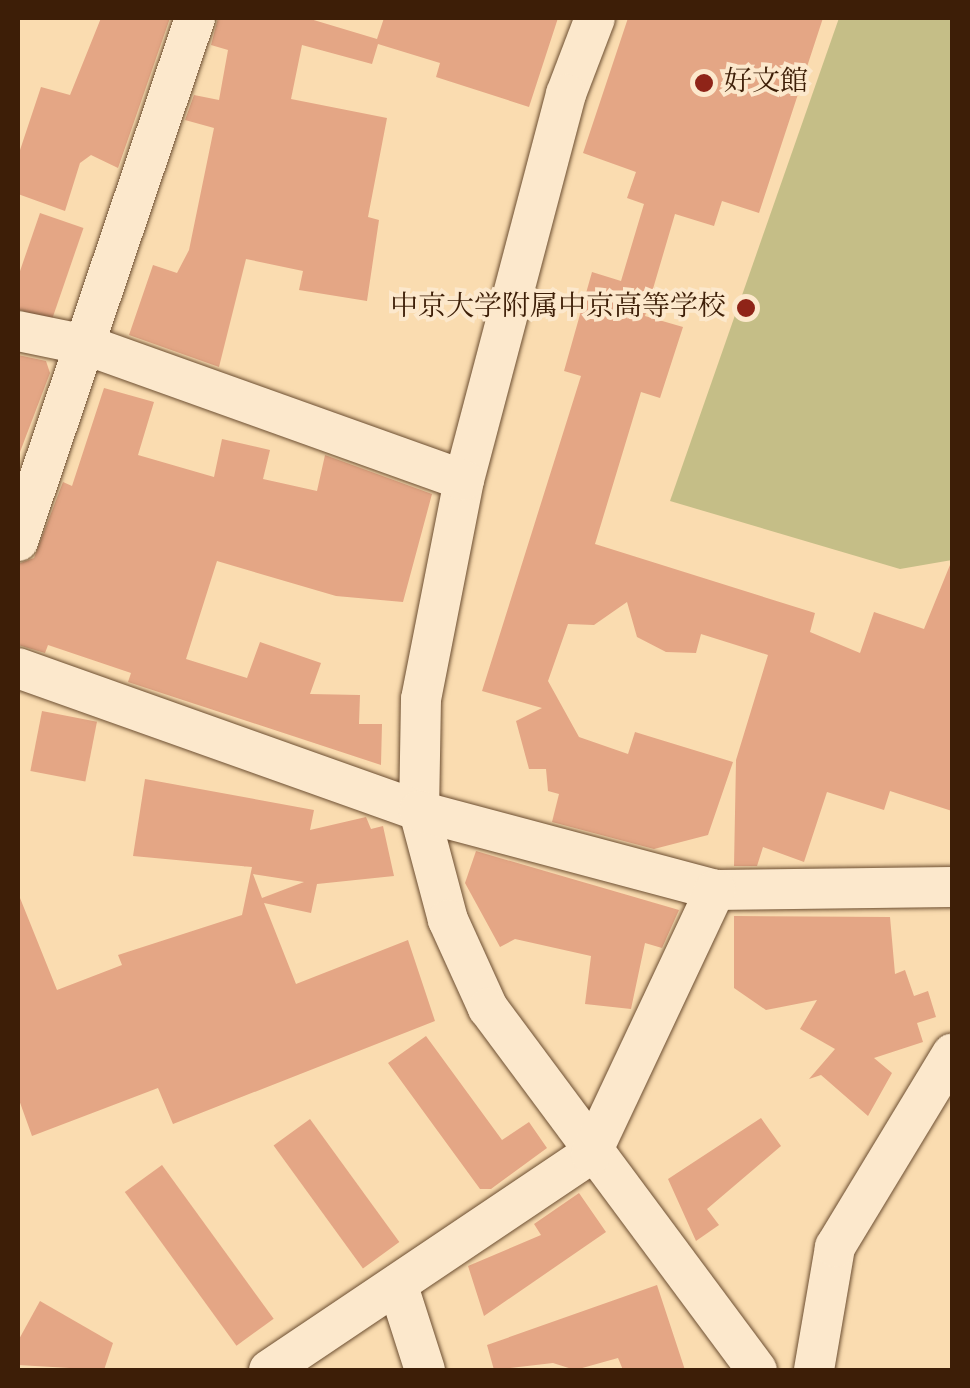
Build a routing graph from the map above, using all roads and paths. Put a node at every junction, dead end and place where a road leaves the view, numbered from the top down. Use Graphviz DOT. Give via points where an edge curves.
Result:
graph roads {
  1 [pos="195,18"];
  2 [pos="595,18"];
  3 [pos="18,331"];
  4 [pos="86,344"];
  5 [pos="464,480"];
  6 [pos="18,542"];
  7 [pos="18,668"];
  8 [pos="419,811"];
  9 [pos="952,887"];
  10 [pos="715,890"];
  11 [pos="952,1054"];
  12 [pos="591,1154"];
  13 [pos="398,1286"];
  14 [pos="269,1370"];
  15 [pos="425,1370"];
  16 [pos="756,1370"];
  17 [pos="814,1370"];
  1 -- 4 [label="street"];
  2 -- 5 [label="street" via="566,94"];
  3 -- 4 [label="street"];
  4 -- 5 [label="street"];
  4 -- 6 [label="street"];
  5 -- 8 [label="street" via="421,699"];
  7 -- 8 [label="street"];
  8 -- 10 [label="street"];
  8 -- 12 [label="street" via="448,920 488,1008"];
  9 -- 10 [label="street"];
  10 -- 12 [label="street"];
  11 -- 17 [label="street" via="835,1246"];
  12 -- 13 [label="street"];
  12 -- 16 [label="street"];
  13 -- 14 [label="street"];
  13 -- 15 [label="street"];
}
